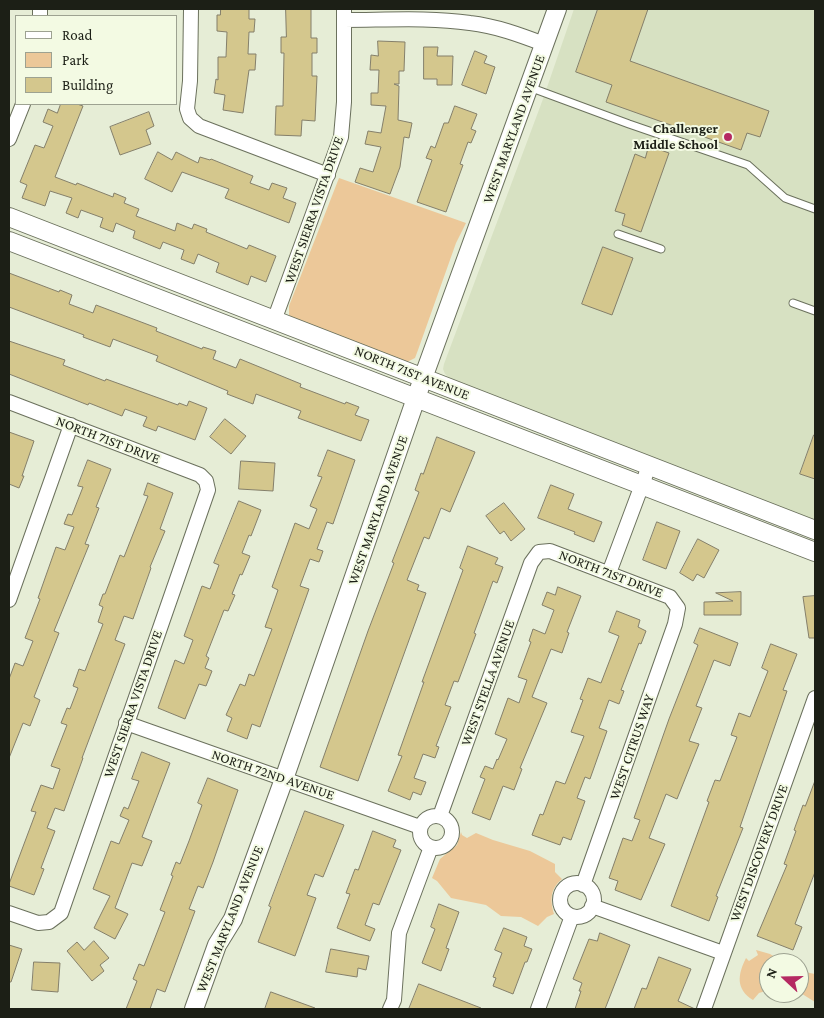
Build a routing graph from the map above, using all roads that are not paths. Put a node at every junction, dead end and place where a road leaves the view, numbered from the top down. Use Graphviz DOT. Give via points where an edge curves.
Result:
graph roads {
  1 [pos="191,9"];
  2 [pos="557,9"];
  3 [pos="344,14"];
  4 [pos="544,44"];
  5 [pos="529,87"];
  6 [pos="23,105"];
  7 [pos="9,139"];
  8 [pos="328,175"];
  9 [pos="815,209"];
  10 [pos="9,216"];
  11 [pos="618,234"];
  12 [pos="9,240"];
  13 [pos="660,249"];
  14 [pos="793,303"];
  15 [pos="815,311"];
  16 [pos="275,318"];
  17 [pos="424,378"];
  18 [pos="417,398"];
  19 [pos="9,402"];
  20 [pos="71,425"];
  21 [pos="649,466"];
  22 [pos="206,482"];
  23 [pos="642,486"];
  24 [pos="815,530"];
  25 [pos="538,552"];
  26 [pos="815,552"];
  27 [pos="609,572"];
  28 [pos="9,600"];
  29 [pos="678,608"];
  30 [pos="815,698"];
  31 [pos="126,723"];
  32 [pos="284,779"];
  33 [pos="440,816"];
  34 [pos="420,827"];
  35 [pos="431,847"];
  36 [pos="583,884"];
  37 [pos="592,906"];
  38 [pos="9,912"];
  39 [pos="572,916"];
  40 [pos="723,953"];
  41 [pos="194,1009"];
  42 [pos="390,1009"];
  43 [pos="538,1009"];
  44 [pos="704,1009"];
  1 -- 8 [label="street" via="187,109 190,118 198,126"];
  2 -- 4 [label="street, WEST MARYLAND AVENUE"];
  3 -- 4 [label="street" via="471,23"];
  3 -- 8 [label="street, WEST SIERRA VISTA DRIVE" via="344,118"];
  4 -- 5 [label="street, WEST MARYLAND AVENUE"];
  5 -- 9 [label="lane" via="748,165 785,198"];
  5 -- 17 [label="street, WEST MARYLAND AVENUE"];
  6 -- 7 [label="street"];
  8 -- 16 [label="street, WEST SIERRA VISTA DRIVE"];
  10 -- 16 [label="street, NORTH 71ST AVENUE"];
  11 -- 13 [label="lane"];
  12 -- 18 [label="street, NORTH 71ST AVENUE"];
  14 -- 15 [label="lane"];
  16 -- 17 [label="street, NORTH 71ST AVENUE"];
  17 -- 18 [label="street, WEST MARYLAND AVENUE"];
  17 -- 21 [label="street, NORTH 71ST AVENUE"];
  18 -- 23 [label="street, NORTH 71ST AVENUE"];
  18 -- 32 [label="street, WEST MARYLAND AVENUE"];
  19 -- 20 [label="street, NORTH 71ST DRIVE"];
  20 -- 22 [label="street, NORTH 71ST DRIVE" via="200,476"];
  20 -- 28 [label="street"];
  21 -- 23 [label="street"];
  21 -- 24 [label="street, NORTH 71ST AVENUE"];
  22 -- 31 [label="street, WEST SIERRA VISTA DRIVE" via="208,490"];
  23 -- 26 [label="street, NORTH 71ST AVENUE"];
  23 -- 27 [label="street"];
  25 -- 27 [label="street, NORTH 71ST DRIVE" via="550,551"];
  25 -- 33 [label="street, WEST STELLA AVENUE" via="531,563"];
  27 -- 29 [label="street, NORTH 71ST DRIVE" via="670,597"];
  29 -- 36 [label="street, WEST CITRUS WAY"];
  30 -- 40 [label="street, WEST DISCOVERY DRIVE"];
  31 -- 32 [label="street, NORTH 72ND AVENUE"];
  31 -- 38 [label="street, WEST SIERRA VISTA DRIVE" via="61,913 49,922 38,923"];
  32 -- 34 [label="street, NORTH 72ND AVENUE"];
  32 -- 41 [label="street, WEST MARYLAND AVENUE" via="233,919 217,945"];
  33 -- 34 [label="street" via="430,816"];
  33 -- 35 [label="street" via="449,823 452,834 442,846"];
  34 -- 35 [label="street" via="420,837"];
  35 -- 42 [label="street" via="399,933 394,1000"];
  36 -- 37 [label="street" via="593,895"];
  36 -- 39 [label="street" via="569,885 562,892 561,906"];
  37 -- 39 [label="street" via="582,916"];
  37 -- 40 [label="street"];
  39 -- 43 [label="street"];
  40 -- 44 [label="street, WEST DISCOVERY DRIVE"];
}
